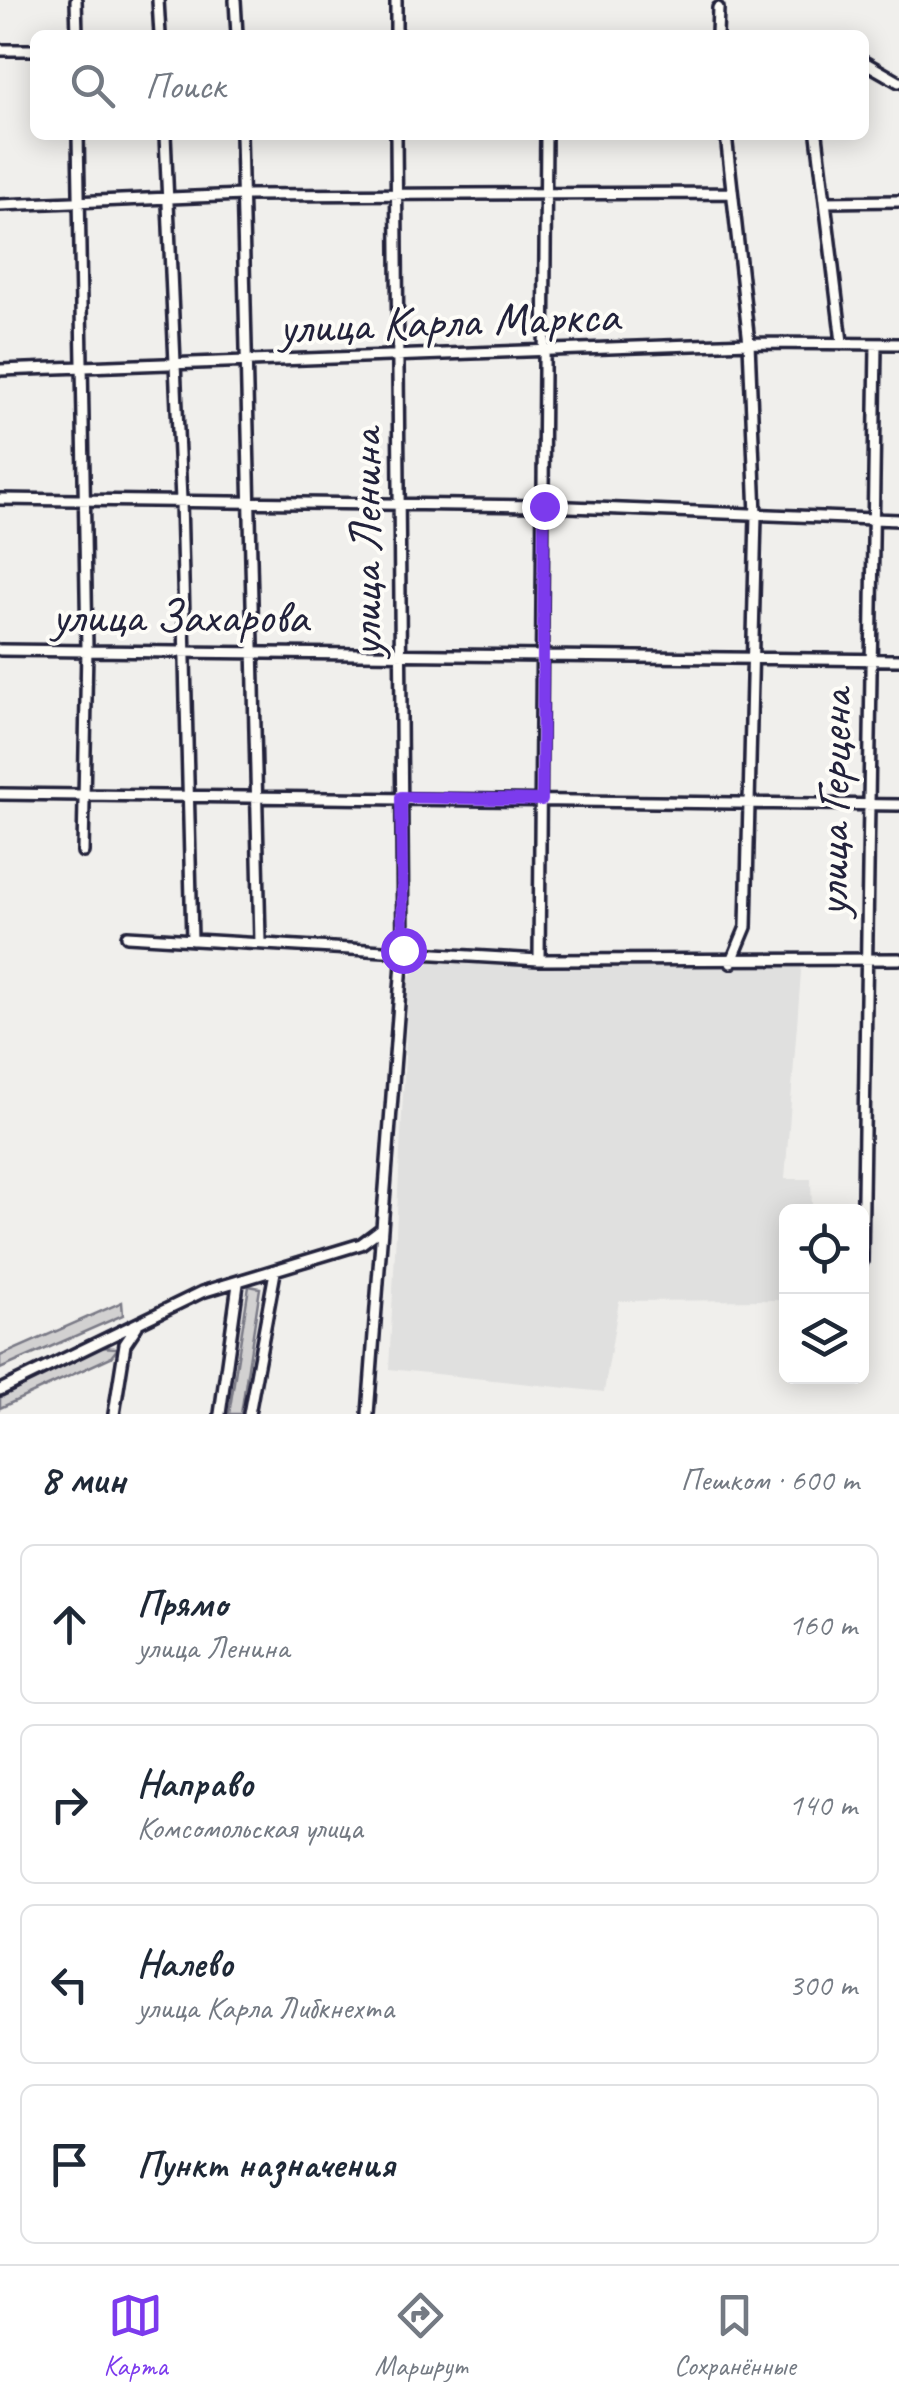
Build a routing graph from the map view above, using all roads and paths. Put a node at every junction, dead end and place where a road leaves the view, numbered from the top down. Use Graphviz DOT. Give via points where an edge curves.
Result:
graph roads {
  1 [pos="76,0"];
  2 [pos="158,0"];
  3 [pos="234,0"];
  4 [pos="396,0"];
  5 [pos="718,8"];
  6 [pos="77,30"];
  7 [pos="160,30"];
  8 [pos="237,30"];
  9 [pos="396,30"];
  10 [pos="718,30"];
  11 [pos="0,50"];
  12 [pos="30,50"];
  13 [pos="869,65"];
  14 [pos="899,82"];
  15 [pos="78,140"];
  16 [pos="165,140"];
  17 [pos="241,140"];
  18 [pos="396,140"];
  19 [pos="546,140"];
  20 [pos="727,140"];
  21 [pos="818,140"];
  22 [pos="732,193"];
  23 [pos="547,194"];
  24 [pos="243,195"];
  25 [pos="396,195"];
  26 [pos="168,200"];
  27 [pos="899,200"];
  28 [pos="78,202"];
  29 [pos="826,202"];
  30 [pos="0,206"];
  31 [pos="842,342"];
  32 [pos="748,343"];
  33 [pos="899,344"];
  34 [pos="876,345"];
  35 [pos="544,352"];
  36 [pos="398,356"];
  37 [pos="249,363"];
  38 [pos="175,366"];
  39 [pos="82,368"];
  40 [pos="0,370"];
  41 [pos="84,497"];
  42 [pos="0,499"];
  43 [pos="181,500"];
  44 [pos="248,500"];
  45 [pos="400,503"];
  46 [pos="544,506"];
  47 [pos="756,515"];
  48 [pos="876,519"];
  49 [pos="899,520"];
  50 [pos="87,648"];
  51 [pos="0,650"];
  52 [pos="254,650"];
  53 [pos="185,652"];
  54 [pos="400,654"];
  55 [pos="542,659"];
  56 [pos="754,660"];
  57 [pos="899,660"];
  58 [pos="870,661"];
  59 [pos="0,794"];
  60 [pos="86,794"];
  61 [pos="190,794"];
  62 [pos="256,795"];
  63 [pos="401,797"];
  64 [pos="542,800"];
  65 [pos="752,803"];
  66 [pos="868,805"];
  67 [pos="899,806"];
  68 [pos="84,852"];
  69 [pos="127,936"];
  70 [pos="192,940"];
  71 [pos="260,942"];
  72 [pos="403,950"];
  73 [pos="539,960"];
  74 [pos="866,960"];
  75 [pos="899,960"];
  76 [pos="731,963"];
  77 [pos="863,1204"];
  78 [pos="381,1229"];
  79 [pos="275,1272"];
  80 [pos="238,1284"];
  81 [pos="138,1324"];
  82 [pos="0,1390"];
  83 [pos="114,1414"];
  84 [pos="220,1414"];
  85 [pos="250,1414"];
  86 [pos="368,1414"];
  1 -- 6 [label="street"];
  2 -- 7 [label="street"];
  3 -- 8 [label="street"];
  4 -- 9 [label="street"];
  5 -- 10 [label="street"];
  11 -- 12 [label="street"];
  13 -- 14 [label="street"];
  15 -- 28 [label="street"];
  16 -- 26 [label="street"];
  17 -- 24 [label="street"];
  18 -- 25 [label="street, улица Ленина"];
  19 -- 23 [label="street"];
  20 -- 22 [label="street"];
  21 -- 29 [label="street"];
  22 -- 23 [label="street"];
  22 -- 32 [label="street"];
  23 -- 25 [label="street"];
  23 -- 35 [label="street"];
  24 -- 25 [label="street"];
  24 -- 26 [label="street"];
  24 -- 37 [label="street"];
  25 -- 36 [label="street, улица Ленина"];
  26 -- 28 [label="street"];
  26 -- 38 [label="street"];
  27 -- 29 [label="street"];
  28 -- 30 [label="street"];
  28 -- 39 [label="street"];
  29 -- 31 [label="street"];
  31 -- 32 [label="street, улица Карла Маркса"];
  31 -- 34 [label="street, улица Карла Маркса"];
  32 -- 35 [label="street, улица Карла Маркса"];
  32 -- 47 [label="street"];
  33 -- 34 [label="street, улица Карла Маркса"];
  34 -- 48 [label="street, улица Герцена"];
  35 -- 36 [label="street, улица Карла Маркса"];
  35 -- 46 [label="street"];
  36 -- 37 [label="street, улица Карла Маркса"];
  36 -- 45 [label="street, улица Ленина"];
  37 -- 38 [label="street, улица Карла Маркса"];
  37 -- 44 [label="street"];
  38 -- 39 [label="street, улица Карла Маркса"];
  38 -- 43 [label="street"];
  39 -- 40 [label="street, улица Карла Маркса"];
  39 -- 41 [label="street"];
  41 -- 42 [label="street"];
  41 -- 43 [label="street"];
  41 -- 50 [label="street"];
  43 -- 44 [label="street"];
  43 -- 53 [label="street"];
  44 -- 45 [label="street"];
  44 -- 52 [label="street"];
  45 -- 46 [label="street"];
  45 -- 54 [label="street, улица Ленина"];
  46 -- 47 [label="street"];
  46 -- 55 [label="street"];
  47 -- 48 [label="street"];
  47 -- 56 [label="street"];
  48 -- 49 [label="street"];
  48 -- 58 [label="street, улица Герцена"];
  50 -- 51 [label="street, улица Захарова"];
  50 -- 53 [label="street, улица Захарова"];
  50 -- 60 [label="street"];
  52 -- 53 [label="street, улица Захарова"];
  52 -- 54 [label="street, улица Захарова"];
  52 -- 62 [label="street"];
  53 -- 61 [label="street"];
  54 -- 55 [label="street, улица Захарова"];
  54 -- 63 [label="street, улица Ленина"];
  55 -- 56 [label="street, улица Захарова"];
  55 -- 64 [label="street"];
  56 -- 58 [label="street, улица Захарова"];
  56 -- 65 [label="street"];
  57 -- 58 [label="street, улица Захарова"];
  58 -- 66 [label="street, улица Герцена"];
  59 -- 60 [label="street"];
  60 -- 61 [label="street"];
  60 -- 68 [label="street"];
  61 -- 62 [label="street"];
  61 -- 70 [label="street"];
  62 -- 63 [label="street"];
  62 -- 71 [label="street"];
  63 -- 64 [label="street"];
  63 -- 72 [label="street, улица Ленина"];
  64 -- 65 [label="street"];
  64 -- 73 [label="street"];
  65 -- 66 [label="street"];
  65 -- 76 [label="street" via="746,927"];
  66 -- 67 [label="street"];
  66 -- 74 [label="street, улица Герцена"];
  69 -- 70 [label="street"];
  70 -- 71 [label="street"];
  71 -- 72 [label="street"];
  72 -- 73 [label="street"];
  72 -- 78 [label="street, улица Ленина"];
  73 -- 76 [label="street"];
  74 -- 75 [label="street"];
  74 -- 76 [label="street"];
  74 -- 77 [label="street, улица Герцена"];
  78 -- 79 [label="street" via="362,1244"];
  78 -- 86 [label="street, улица Ленина"];
  79 -- 80 [label="street"];
  79 -- 85 [label="street"];
  80 -- 81 [label="street" via="202,1292"];
  80 -- 84 [label="street"];
  81 -- 82 [label="street"];
  81 -- 83 [label="street" via="125,1344"];
}
